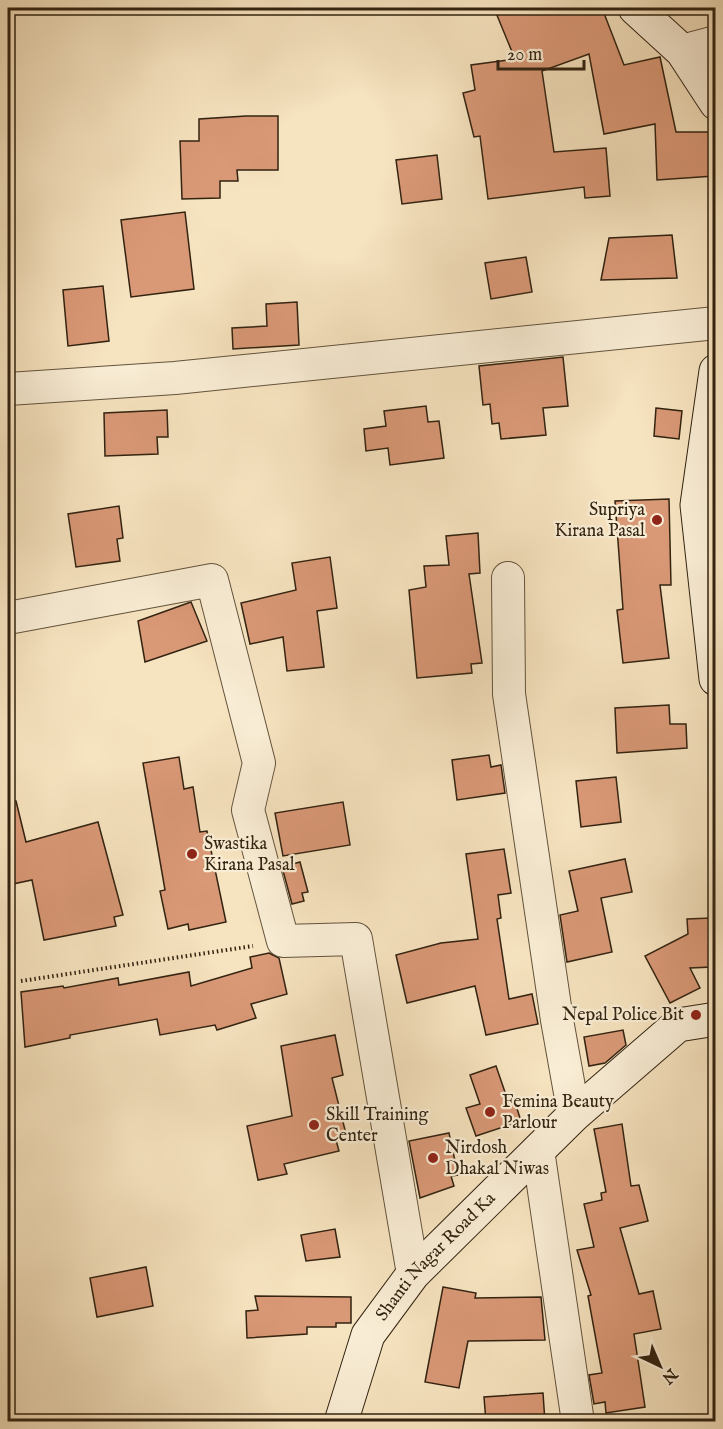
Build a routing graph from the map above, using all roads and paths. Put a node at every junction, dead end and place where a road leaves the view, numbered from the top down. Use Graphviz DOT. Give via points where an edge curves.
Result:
graph roads {
  1 [pos="635,8"];
  2 [pos="716,42"];
  3 [pos="682,51"];
  4 [pos="716,103"];
  5 [pos="716,323"];
  6 [pos="716,371"];
  7 [pos="8,389"];
  8 [pos="508,578"];
  9 [pos="8,618"];
  10 [pos="716,679"];
  11 [pos="283,941"];
  12 [pos="21,981"];
  13 [pos="716,1019"];
  14 [pos="574,1115"];
  15 [pos="538,1150"];
  16 [pos="413,1274"];
  17 [pos="341,1422"];
  18 [pos="578,1422"];
  1 -- 3 [label="main road"];
  2 -- 3 [label="street"];
  3 -- 4 [label="main road"];
  5 -- 7 [label="street" via="175,378"];
  6 -- 10 [label="main road" via="697,505"];
  8 -- 14 [label="street" via="509,694"];
  9 -- 11 [label="street" via="212,580 259,763 248,810"];
  11 -- 12 [label="path"];
  11 -- 16 [label="street" via="356,939"];
  13 -- 14 [label="main road, Shanti Nagar Road Ka" via="678,1025"];
  14 -- 15 [label="main road, Shanti Nagar Road Ka"];
  15 -- 16 [label="main road, Shanti Nagar Road Ka"];
  15 -- 18 [label="street"];
  16 -- 17 [label="main road, Shanti Nagar Road Ka" via="368,1335"];
}
